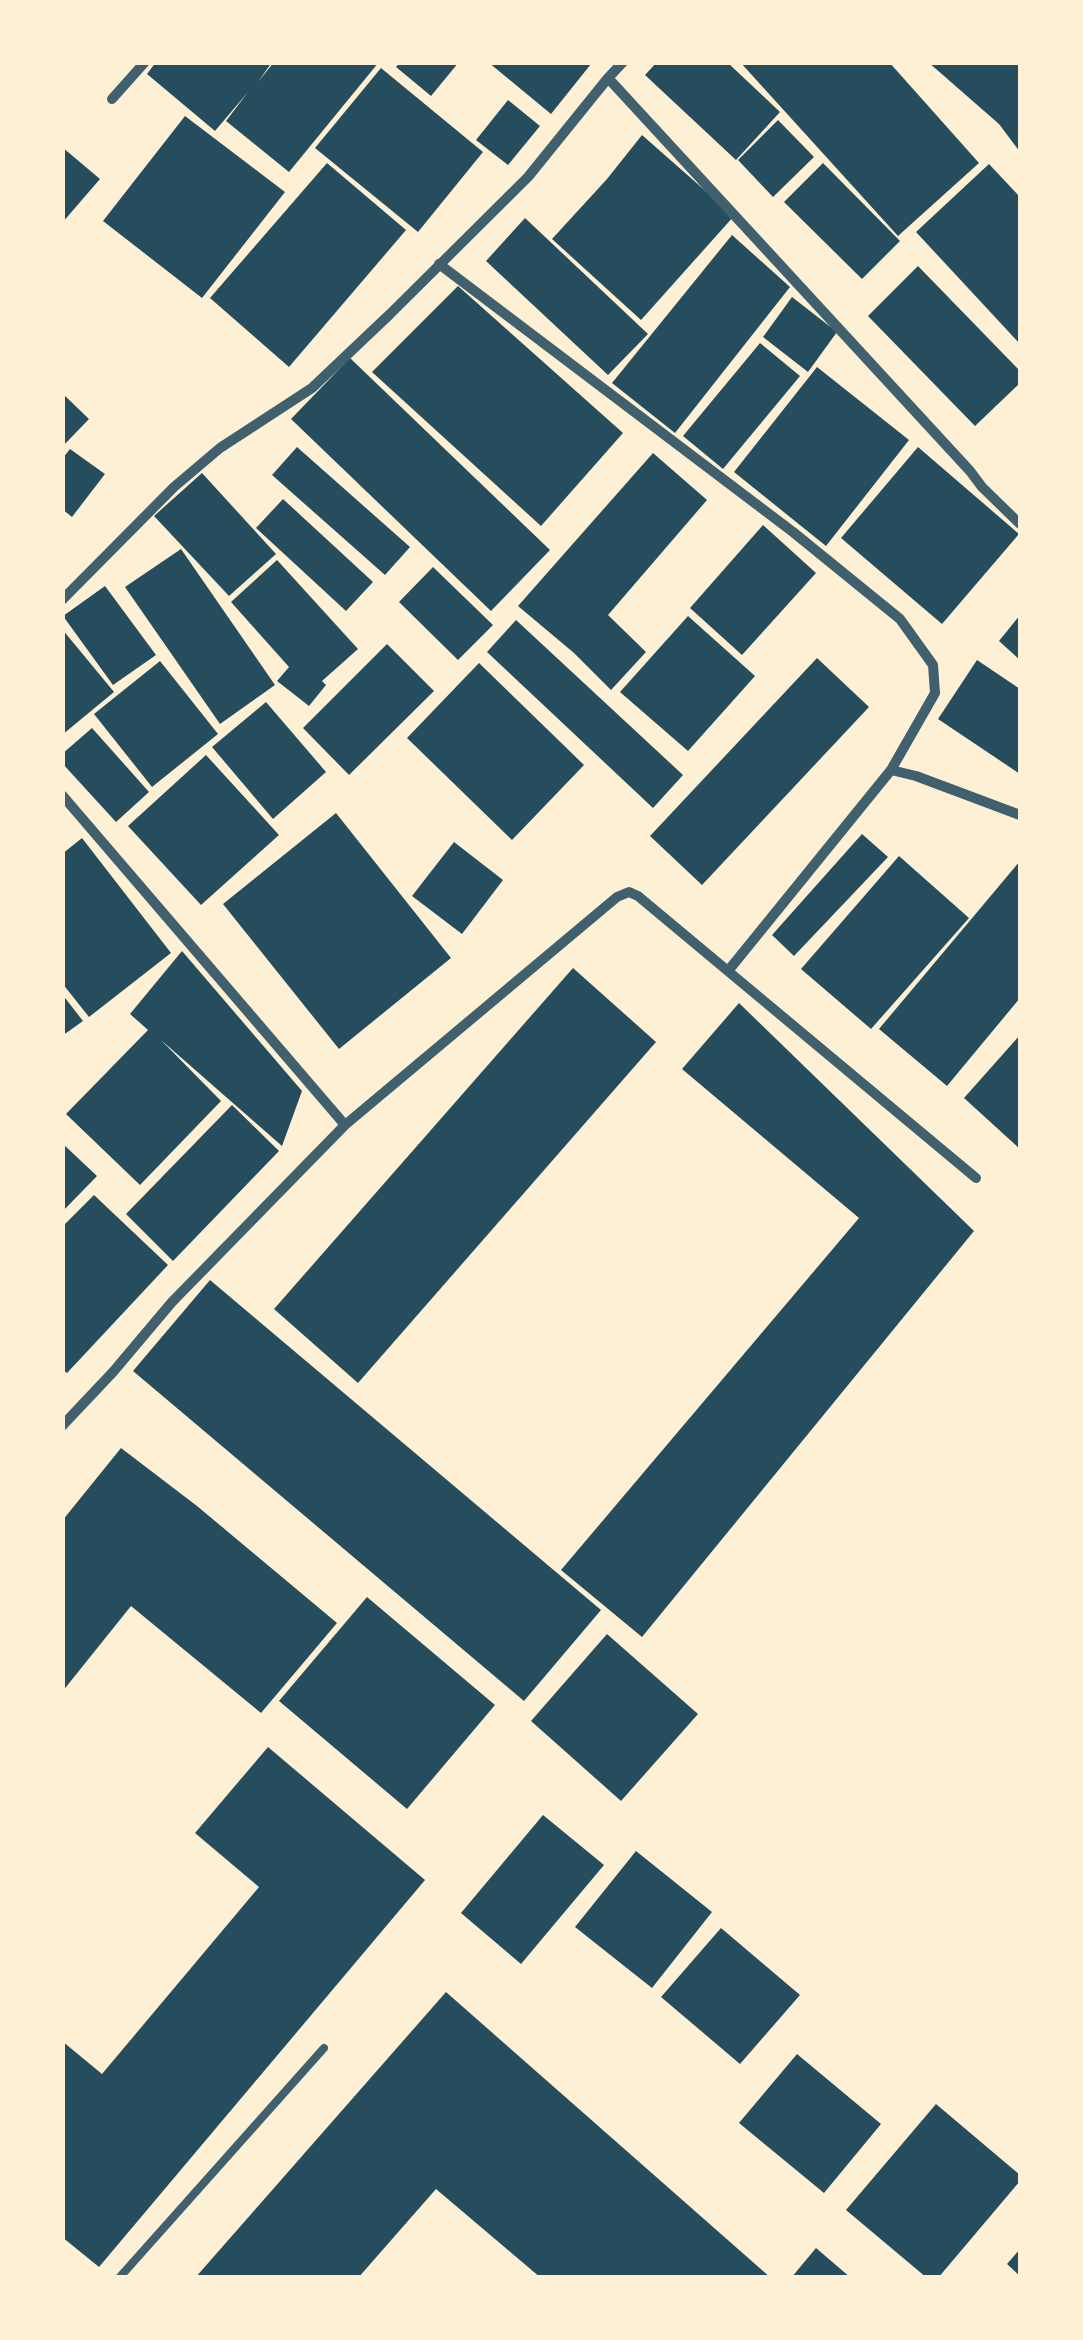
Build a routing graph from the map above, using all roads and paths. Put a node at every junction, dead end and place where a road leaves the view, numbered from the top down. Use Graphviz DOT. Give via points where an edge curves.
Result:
graph roads {
  1 [pos="145,62"];
  2 [pos="623,62"];
  3 [pos="608,78"];
  4 [pos="112,99"];
  5 [pos="439,264"];
  6 [pos="1020,524"];
  7 [pos="62,600"];
  8 [pos="891,770"];
  9 [pos="62,795"];
  10 [pos="1020,815"];
  11 [pos="728,971"];
  12 [pos="345,1125"];
  13 [pos="976,1178"];
  14 [pos="62,1426"];
  15 [pos="324,2048"];
  16 [pos="119,2278"];
  1 -- 4 [label="street"];
  2 -- 3 [label="street"];
  3 -- 5 [label="street" via="528,177"];
  3 -- 6 [label="street"];
  5 -- 7 [label="street" via="312,388 174,486"];
  5 -- 8 [label="street" via="900,619 934,666 935,694"];
  8 -- 10 [label="street"];
  8 -- 11 [label="street"];
  9 -- 12 [label="street"];
  11 -- 12 [label="street" via="630,892"];
  11 -- 13 [label="street"];
  12 -- 14 [label="street"];
  15 -- 16 [label="lane"];
}
